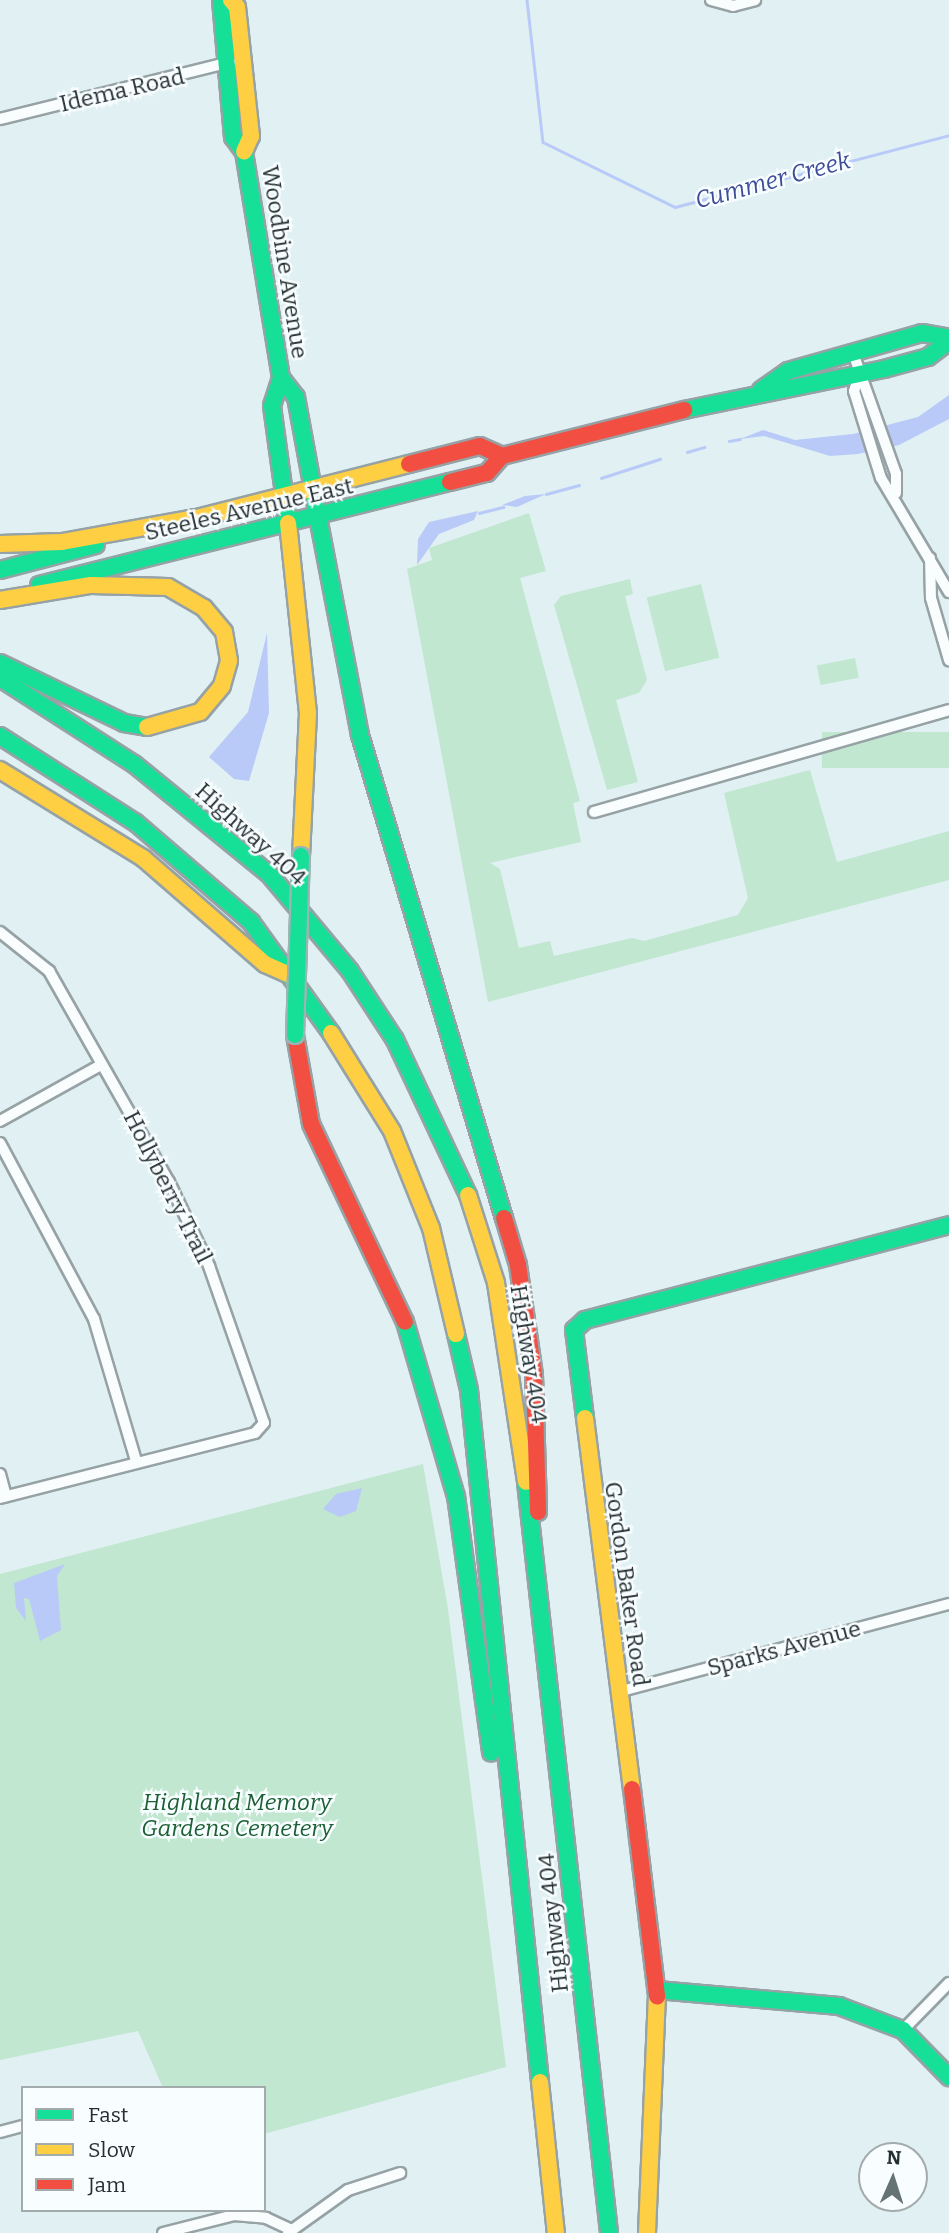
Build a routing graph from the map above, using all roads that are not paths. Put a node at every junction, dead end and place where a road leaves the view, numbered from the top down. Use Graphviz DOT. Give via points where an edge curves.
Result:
graph roads {
  1 [pos="220,0"];
  2 [pos="231,0"];
  3 [pos="710,0"];
  4 [pos="755,0"];
  5 [pos="243,57"];
  6 [pos="224,64"];
  7 [pos="0,119"];
  8 [pos="244,152"];
  9 [pos="949,340"];
  10 [pos="853,353"];
  11 [pos="859,376"];
  12 [pos="281,378"];
  13 [pos="761,390"];
  14 [pos="502,456"];
  15 [pos="312,489"];
  16 [pos="895,493"];
  17 [pos="284,496"];
  18 [pos="318,517"];
  19 [pos="196,518"];
  20 [pos="288,523"];
  21 [pos="0,544"];
  22 [pos="929,555"];
  23 [pos="0,570"];
  24 [pos="949,592"];
  25 [pos="0,598"];
  26 [pos="949,660"];
  27 [pos="0,663"];
  28 [pos="0,678"];
  29 [pos="949,710"];
  30 [pos="0,736"];
  31 [pos="0,769"];
  32 [pos="594,811"];
  33 [pos="0,932"];
  34 [pos="297,978"];
  35 [pos="101,1065"];
  36 [pos="0,1121"];
  37 [pos="0,1143"];
  38 [pos="949,1225"];
  39 [pos="136,1461"];
  40 [pos="0,1474"];
  41 [pos="3,1497"];
  42 [pos="536,1549"];
  43 [pos="949,1604"];
  44 [pos="618,1692"];
  45 [pos="513,1830"];
  46 [pos="949,1983"];
  47 [pos="657,1990"];
  48 [pos="903,2030"];
  49 [pos="949,2077"];
  50 [pos="21,2127"];
  51 [pos="0,2132"];
  52 [pos="400,2173"];
  53 [pos="289,2231"];
  54 [pos="163,2233"];
  55 [pos="556,2233"];
  56 [pos="609,2233"];
  57 [pos="648,2233"];
  1 -- 6 [label="main road, Woodbine Avenue"];
  2 -- 5 [label="main road, Woodbine Avenue"];
  3 -- 4 [label="street" via="733,6"];
  5 -- 6 [label="street, Idema Road"];
  5 -- 8 [label="main road, Woodbine Avenue" via="251,136"];
  6 -- 7 [label="street, Idema Road"];
  6 -- 8 [label="main road, Woodbine Avenue" via="233,137"];
  8 -- 12 [label="main road, Woodbine Avenue"];
  9 -- 10 [label="main road, Steeles Avenue East" via="922,333"];
  9 -- 11 [label="main road, Steeles Avenue East" via="928,357"];
  10 -- 11 [label="street"];
  10 -- 13 [label="main road, Steeles Avenue East" via="788,371"];
  11 -- 13 [label="main road, Steeles Avenue East" via="793,392"];
  11 -- 16 [label="street" via="890,454"];
  11 -- 16 [label="street" via="855,391 864,424 875,459"];
  12 -- 15 [label="main road, Woodbine Avenue" via="296,397"];
  12 -- 17 [label="main road, Woodbine Avenue" via="272,406"];
  13 -- 14 [label="main road, Steeles Avenue East"];
  14 -- 15 [label="main road, Steeles Avenue East" via="480,446"];
  14 -- 18 [label="main road, Steeles Avenue East" via="487,473"];
  15 -- 17 [label="main road, Steeles Avenue East"];
  15 -- 18 [label="main road, Woodbine Avenue"];
  16 -- 22 [label="street"];
  17 -- 19 [label="main road, Steeles Avenue East"];
  17 -- 20 [label="main road, Woodbine Avenue"];
  18 -- 20 [label="main road, Steeles Avenue East"];
  18 -- 42 [label="main road, Woodbine Avenue" via="360,736 518,1265 541,1465"];
  19 -- 21 [label="main road" via="61,542"];
  19 -- 23 [label="main road, Steeles Avenue East"];
  20 -- 25 [label="main road, Steeles Avenue East"];
  20 -- 45 [label="main road, Woodbine Avenue, bridge" via="308,713 295,1035 311,1124 411,1335 438,1423 458,1508 495,1792"];
  22 -- 24 [label="street"];
  22 -- 26 [label="street" via="931,598"];
  25 -- 27 [label="main road" via="91,585 168,587 204,608 224,632 229,661 222,686 200,712 154,728 124,723"];
  28 -- 42 [label="main road, Highway 404" via="134,764 269,874 350,971 395,1040 466,1190 496,1283"];
  29 -- 32 [label="street"];
  30 -- 34 [label="main road, Highway 404" via="195,870 251,922"];
  31 -- 34 [label="main road" via="143,858 265,964"];
  33 -- 35 [label="street, Hollyberry Trail" via="46,966"];
  34 -- 45 [label="main road, Highway 404" via="392,1130 431,1228 458,1325 501,1671"];
  35 -- 36 [label="street"];
  35 -- 39 [label="street, Hollyberry Trail" via="191,1224 264,1423 255,1433"];
  37 -- 39 [label="street" via="94,1319"];
  38 -- 44 [label="main road, Gordon Baker Road" via="585,1320 574,1330"];
  39 -- 41 [label="street, Hollyberry Trail"];
  40 -- 41 [label="street"];
  42 -- 56 [label="main road, Highway 404"];
  43 -- 44 [label="street, Sparks Avenue"];
  44 -- 47 [label="main road, Gordon Baker Road"];
  45 -- 55 [label="main road, Highway 404"];
  46 -- 48 [label="street"];
  47 -- 48 [label="main road" via="839,2006"];
  47 -- 57 [label="main road, Gordon Baker Road"];
  48 -- 49 [label="main road"];
  50 -- 51 [label="street"];
  52 -- 53 [label="street" via="348,2190"];
  53 -- 54 [label="street" via="266,2218 234,2215"];
}
